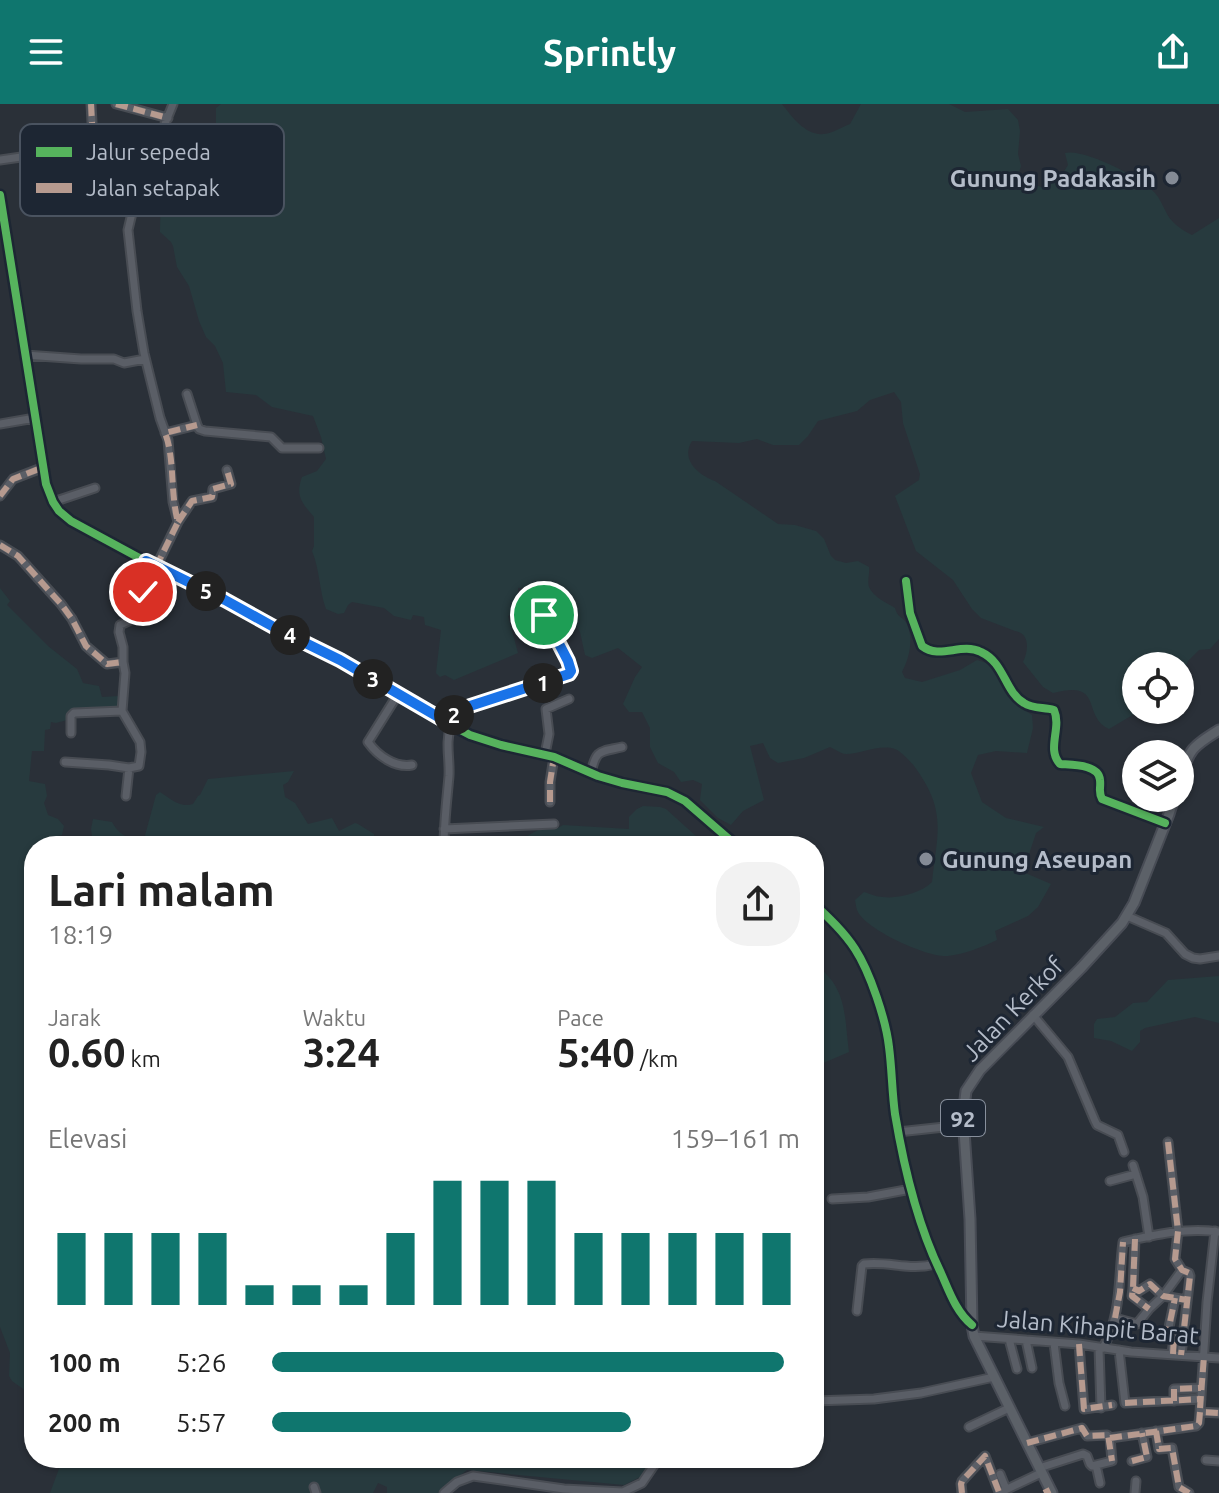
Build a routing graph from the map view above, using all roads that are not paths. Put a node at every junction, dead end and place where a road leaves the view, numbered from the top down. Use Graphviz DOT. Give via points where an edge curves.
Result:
graph roads {
  1 [pos="91,104"];
  2 [pos="116,104"];
  3 [pos="173,104"];
  4 [pos="168,118"];
  5 [pos="92,124"];
  6 [pos="165,124"];
  7 [pos="20,157"];
  8 [pos="0,160"];
  9 [pos="0,195"];
  10 [pos="131,216"];
  11 [pos="3,233"];
  12 [pos="4,245"];
  13 [pos="25,355"];
  14 [pos="145,359"];
  15 [pos="187,394"];
  16 [pos="35,418"];
  17 [pos="0,424"];
  18 [pos="197,425"];
  19 [pos="165,433"];
  20 [pos="319,448"];
  21 [pos="44,467"];
  22 [pos="227,470"];
  23 [pos="95,488"];
  24 [pos="0,496"];
  25 [pos="53,502"];
  26 [pos="178,522"];
  27 [pos="0,545"];
  28 [pos="146,561"];
  29 [pos="156,567"];
  30 [pos="906,581"];
  31 [pos="544,615"];
  32 [pos="123,662"];
  33 [pos="398,694"];
  34 [pos="569,699"];
  35 [pos="122,711"];
  36 [pos="448,723"];
  37 [pos="1218,732"];
  38 [pos="71,733"];
  39 [pos="622,747"];
  40 [pos="1194,747"];
  41 [pos="545,754"];
  42 [pos="554,757"];
  43 [pos="65,762"];
  44 [pos="412,765"];
  45 [pos="129,768"];
  46 [pos="591,773"];
  47 [pos="126,796"];
  48 [pos="550,802"];
  49 [pos="1169,812"];
  50 [pos="1165,823"];
  51 [pos="554,824"];
  52 [pos="444,829"];
  53 [pos="444,836"];
  54 [pos="726,836"];
  55 [pos="824,914"];
  56 [pos="1127,916"];
  57 [pos="1219,956"];
  58 [pos="1033,1015"];
  59 [pos="963,1125"];
  60 [pos="898,1132"];
  61 [pos="1168,1142"];
  62 [pos="1124,1152"];
  63 [pos="1133,1165"];
  64 [pos="1136,1174"];
  65 [pos="1110,1181"];
  66 [pos="911,1189"];
  67 [pos="832,1199"];
  68 [pos="1178,1231"];
  69 [pos="1217,1232"];
  70 [pos="1149,1237"];
  71 [pos="1135,1239"];
  72 [pos="936,1264"];
  73 [pos="1182,1270"];
  74 [pos="1120,1292"];
  75 [pos="1132,1292"];
  76 [pos="1163,1296"];
  77 [pos="1175,1298"];
  78 [pos="1187,1300"];
  79 [pos="1149,1309"];
  80 [pos="857,1311"];
  81 [pos="1115,1318"];
  82 [pos="972,1325"];
  83 [pos="974,1336"];
  84 [pos="1009,1339"];
  85 [pos="1026,1340"];
  86 [pos="1054,1343"];
  87 [pos="1079,1344"];
  88 [pos="1101,1348"];
  89 [pos="1119,1350"];
  90 [pos="1177,1355"];
  91 [pos="1204,1356"];
  92 [pos="1219,1358"];
  93 [pos="1032,1368"];
  94 [pos="1017,1369"];
  95 [pos="994,1377"];
  96 [pos="1201,1388"];
  97 [pos="1201,1399"];
  98 [pos="824,1401"];
  99 [pos="1174,1401"];
  100 [pos="1112,1405"];
  101 [pos="1065,1406"];
  102 [pos="1009,1408"];
  103 [pos="1101,1408"];
  104 [pos="1200,1412"];
  105 [pos="1219,1413"];
  106 [pos="969,1427"];
  107 [pos="1156,1431"];
  108 [pos="1142,1433"];
  109 [pos="1110,1438"];
  110 [pos="1027,1443"];
  111 [pos="1159,1449"];
  112 [pos="1147,1457"];
  113 [pos="1206,1460"];
  114 [pos="1132,1461"];
  115 [pos="1219,1461"];
  116 [pos="1096,1465"];
  117 [pos="652,1468"];
  118 [pos="1040,1471"];
  119 [pos="1000,1474"];
  120 [pos="1136,1481"];
  121 [pos="1100,1483"];
  122 [pos="1001,1491"];
  123 [pos="1049,1492"];
  124 [pos="444,1493"];
  125 [pos="962,1493"];
  126 [pos="1135,1493"];
  127 [pos="1189,1493"];
  1 -- 5 [label="street"];
  2 -- 4 [label="street"];
  3 -- 4 [label="street"];
  4 -- 6 [label="street"];
  7 -- 8 [label="street"];
  9 -- 11 [label="street"];
  10 -- 14 [label="street" via="128,230"];
  11 -- 12 [label="street"];
  12 -- 13 [label="street"];
  13 -- 14 [label="street" via="124,363"];
  13 -- 16 [label="street"];
  14 -- 19 [label="street"];
  15 -- 18 [label="street"];
  16 -- 17 [label="street"];
  16 -- 21 [label="street"];
  18 -- 19 [label="street"];
  18 -- 20 [label="street" via="205,431 271,437 282,448"];
  19 -- 26 [label="street"];
  21 -- 24 [label="street" via="13,479"];
  21 -- 25 [label="street"];
  22 -- 26 [label="street" via="231,484 213,489 212,497 192,501"];
  23 -- 25 [label="street"];
  25 -- 28 [label="street" via="71,521"];
  26 -- 29 [label="street"];
  27 -- 32 [label="street" via="18,556 61,604 86,646 107,664"];
  28 -- 29 [label="street"];
  28 -- 32 [label="street" via="142,615 119,628"];
  29 -- 33 [label="street"];
  30 -- 50 [label="street" via="922,646 936,653 969,647 988,655 1023,703 1054,710 1053,754 1060,764 1086,767 1100,778 1102,799"];
  31 -- 36 [label="street" via="568,661 569,674 467,707"];
  32 -- 35 [label="street"];
  33 -- 36 [label="street"];
  33 -- 44 [label="street" via="368,742 396,765"];
  34 -- 41 [label="street" via="546,709"];
  35 -- 38 [label="street" via="74,713"];
  35 -- 45 [label="street" via="141,745 139,766"];
  36 -- 41 [label="street" via="501,745"];
  36 -- 52 [label="street"];
  37 -- 40 [label="main road"];
  39 -- 46 [label="street" via="597,754"];
  41 -- 42 [label="street"];
  42 -- 46 [label="street"];
  42 -- 48 [label="street"];
  43 -- 45 [label="street"];
  45 -- 47 [label="street"];
  46 -- 54 [label="street" via="676,796"];
  49 -- 50 [label="main road, Jalan Kerkof / 92"];
  50 -- 56 [label="main road, Jalan Kerkof / 92"];
  51 -- 52 [label="street"];
  52 -- 53 [label="street"];
  55 -- 60 [label="street" via="857,951 868,975 889,1046"];
  56 -- 57 [label="street" via="1166,933 1193,958"];
  56 -- 58 [label="main road, Jalan Kerkof / 92"];
  58 -- 59 [label="main road, Jalan Kerkof / 92" via="972,1081"];
  58 -- 62 [label="street" via="1068,1057 1097,1125 1118,1135"];
  59 -- 60 [label="street"];
  59 -- 82 [label="main road, Jalan Kerkof / 92"];
  60 -- 66 [label="street"];
  61 -- 68 [label="street"];
  63 -- 64 [label="street"];
  64 -- 65 [label="street"];
  64 -- 70 [label="street"];
  66 -- 67 [label="street"];
  66 -- 72 [label="street"];
  68 -- 69 [label="street"];
  68 -- 70 [label="street"];
  68 -- 73 [label="street" via="1175,1259"];
  69 -- 91 [label="street"];
  70 -- 71 [label="street"];
  71 -- 74 [label="street" via="1123,1242"];
  71 -- 75 [label="street"];
  72 -- 80 [label="street" via="906,1268 865,1263"];
  72 -- 82 [label="street" via="960,1314"];
  73 -- 76 [label="street"];
  73 -- 78 [label="street" via="1190,1276"];
  74 -- 75 [label="street"];
  74 -- 81 [label="street"];
  75 -- 76 [label="street" via="1150,1284"];
  75 -- 79 [label="street"];
  76 -- 77 [label="street"];
  76 -- 79 [label="street"];
  77 -- 78 [label="street"];
  77 -- 90 [label="street" via="1168,1332"];
  78 -- 90 [label="street"];
  79 -- 81 [label="street" via="1137,1324"];
  81 -- 88 [label="street"];
  82 -- 83 [label="main road, Jalan Kerkof / 92"];
  83 -- 84 [label="street, Jalan Kihapit Barat"];
  83 -- 95 [label="main road, Jalan Kerkof / 92"];
  84 -- 85 [label="street, Jalan Kihapit Barat"];
  84 -- 94 [label="street"];
  85 -- 86 [label="street, Jalan Kihapit Barat"];
  85 -- 93 [label="street"];
  86 -- 87 [label="street, Jalan Kihapit Barat"];
  86 -- 101 [label="street"];
  87 -- 88 [label="street, Jalan Kihapit Barat"];
  87 -- 103 [label="street" via="1083,1408"];
  88 -- 89 [label="street, Jalan Kihapit Barat"];
  88 -- 103 [label="street"];
  89 -- 90 [label="street, Jalan Kihapit Barat"];
  89 -- 99 [label="street" via="1125,1403"];
  90 -- 91 [label="street, Jalan Kihapit Barat"];
  91 -- 92 [label="street, Jalan Kihapit Barat"];
  91 -- 96 [label="street"];
  95 -- 98 [label="street" via="921,1393"];
  95 -- 102 [label="main road, Jalan Kerkof / 92"];
  96 -- 97 [label="street"];
  96 -- 99 [label="street" via="1174,1389"];
  97 -- 99 [label="street"];
  97 -- 104 [label="street"];
  100 -- 103 [label="street"];
  102 -- 106 [label="street"];
  102 -- 110 [label="main road, Jalan Kerkof / 92"];
  104 -- 105 [label="street"];
  104 -- 107 [label="street" via="1196,1426"];
  107 -- 108 [label="street"];
  107 -- 111 [label="street"];
  108 -- 109 [label="street"];
  108 -- 112 [label="street"];
  109 -- 110 [label="street" via="1087,1436 1082,1428"];
  109 -- 116 [label="street" via="1112,1461"];
  110 -- 118 [label="main road, Jalan Kerkof / 92"];
  111 -- 112 [label="street"];
  111 -- 127 [label="street" via="1172,1447 1179,1487"];
  112 -- 114 [label="street"];
  113 -- 115 [label="street"];
  116 -- 118 [label="street" via="1083,1454"];
  116 -- 121 [label="street"];
  117 -- 124 [label="street" via="642,1483 623,1492 473,1476"];
  118 -- 122 [label="street"];
  118 -- 123 [label="main road, Jalan Kerkof / 92"];
  119 -- 122 [label="street"];
  120 -- 126 [label="street"];
  122 -- 125 [label="street" via="984,1456 962,1481"];
}
